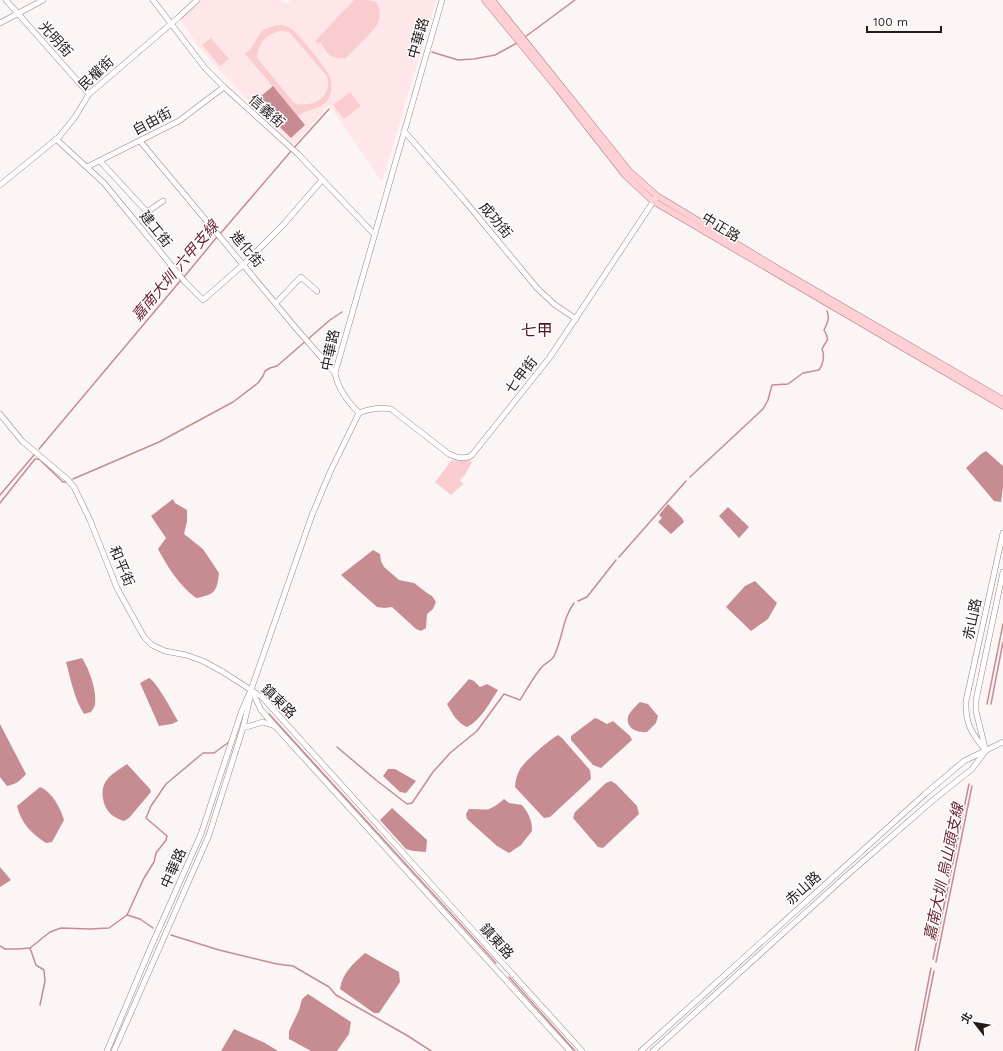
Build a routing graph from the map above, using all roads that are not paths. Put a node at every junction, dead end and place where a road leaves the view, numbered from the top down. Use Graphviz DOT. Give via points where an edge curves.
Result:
graph roads {
  1 [pos="6,0"];
  2 [pos="43,0"];
  3 [pos="153,0"];
  4 [pos="197,0"];
  5 [pos="442,0"];
  6 [pos="485,0"];
  7 [pos="492,0"];
  8 [pos="18,14"];
  9 [pos="0,23"];
  10 [pos="171,24"];
  11 [pos="224,87"];
  12 [pos="89,94"];
  13 [pos="404,131"];
  14 [pos="56,139"];
  15 [pos="140,141"];
  16 [pos="100,161"];
  17 [pos="87,167"];
  18 [pos="322,180"];
  19 [pos="0,185"];
  20 [pos="655,199"];
  21 [pos="163,201"];
  22 [pos="374,234"];
  23 [pos="244,264"];
  24 [pos="317,291"];
  25 [pos="276,303"];
  26 [pos="576,319"];
  27 [pos="335,373"];
  28 [pos="1003,400"];
  29 [pos="1003,406"];
  30 [pos="359,413"];
  31 [pos="0,414"];
  32 [pos="1003,533"];
  33 [pos="1003,572"];
  34 [pos="251,690"];
  35 [pos="275,726"];
  36 [pos="243,728"];
  37 [pos="1003,742"];
  38 [pos="986,751"];
  39 [pos="107,1051"];
  40 [pos="114,1051"];
  41 [pos="570,1051"];
  42 [pos="582,1051"];
  43 [pos="641,1051"];
  44 [pos="653,1051"];
  1 -- 8 [label="street, 光明街"];
  2 -- 8 [label="street"];
  3 -- 10 [label="street, 信義街"];
  4 -- 10 [label="street, 民權街"];
  5 -- 13 [label="street, 中華路"];
  6 -- 20 [label="main road, 中正路" via="625,175"];
  7 -- 20 [label="main road, 中正路" via="629,171"];
  8 -- 9 [label="street"];
  8 -- 12 [label="street, 光明街"];
  10 -- 11 [label="street, 信義街" via="205,68"];
  10 -- 12 [label="street, 民權街"];
  11 -- 15 [label="street, 自由街" via="178,121"];
  11 -- 18 [label="street, 信義街" via="298,154"];
  12 -- 14 [label="street, 民權街" via="66,129"];
  13 -- 22 [label="street, 中華路"];
  13 -- 26 [label="street, 成功街" via="537,288"];
  14 -- 17 [label="street, 建工街"];
  14 -- 19 [label="street, 民權街"];
  15 -- 16 [label="street, 自由街"];
  15 -- 23 [label="street, 進化街"];
  16 -- 17 [label="street, 自由街"];
  16 -- 21 [label="street" via="147,212"];
  17 -- 23 [label="street, 建工街" via="104,183 182,279 203,300"];
  18 -- 22 [label="street, 信義街"];
  18 -- 23 [label="street, 建工街" via="283,225"];
  20 -- 26 [label="street, 七甲街"];
  20 -- 28 [label="main road, 中正路"];
  20 -- 29 [label="main road, 中正路"];
  22 -- 27 [label="street, 中華路"];
  23 -- 25 [label="street, 進化街"];
  24 -- 25 [label="street" via="301,277"];
  25 -- 27 [label="street, 進化街"];
  26 -- 30 [label="street, 七甲街" via="540,371 468,458 455,458 391,409 366,410"];
  27 -- 30 [label="street, 中華路" via="340,390"];
  30 -- 34 [label="street, 中華路" via="312,515"];
  31 -- 34 [label="street, 和平街" via="22,441 74,487 117,588 144,637 152,645 165,651 203,661"];
  32 -- 38 [label="street, 赤山路" via="966,701 967,722"];
  33 -- 38 [label="street, 赤山路" via="976,700 976,711"];
  34 -- 35 [label="street, 鎮東路" via="261,710"];
  34 -- 36 [label="street, 中華路"];
  34 -- 39 [label="street, 中華路" via="201,834"];
  34 -- 42 [label="street, 鎮東路" via="262,697"];
  35 -- 36 [label="street" via="264,722"];
  35 -- 41 [label="street, 鎮東路"];
  36 -- 40 [label="street, 中華路" via="208,835"];
  37 -- 38 [label="street"];
  38 -- 43 [label="street, 赤山路" via="964,761 925,794"];
  38 -- 44 [label="street, 赤山路" via="972,769 845,877"];
}
